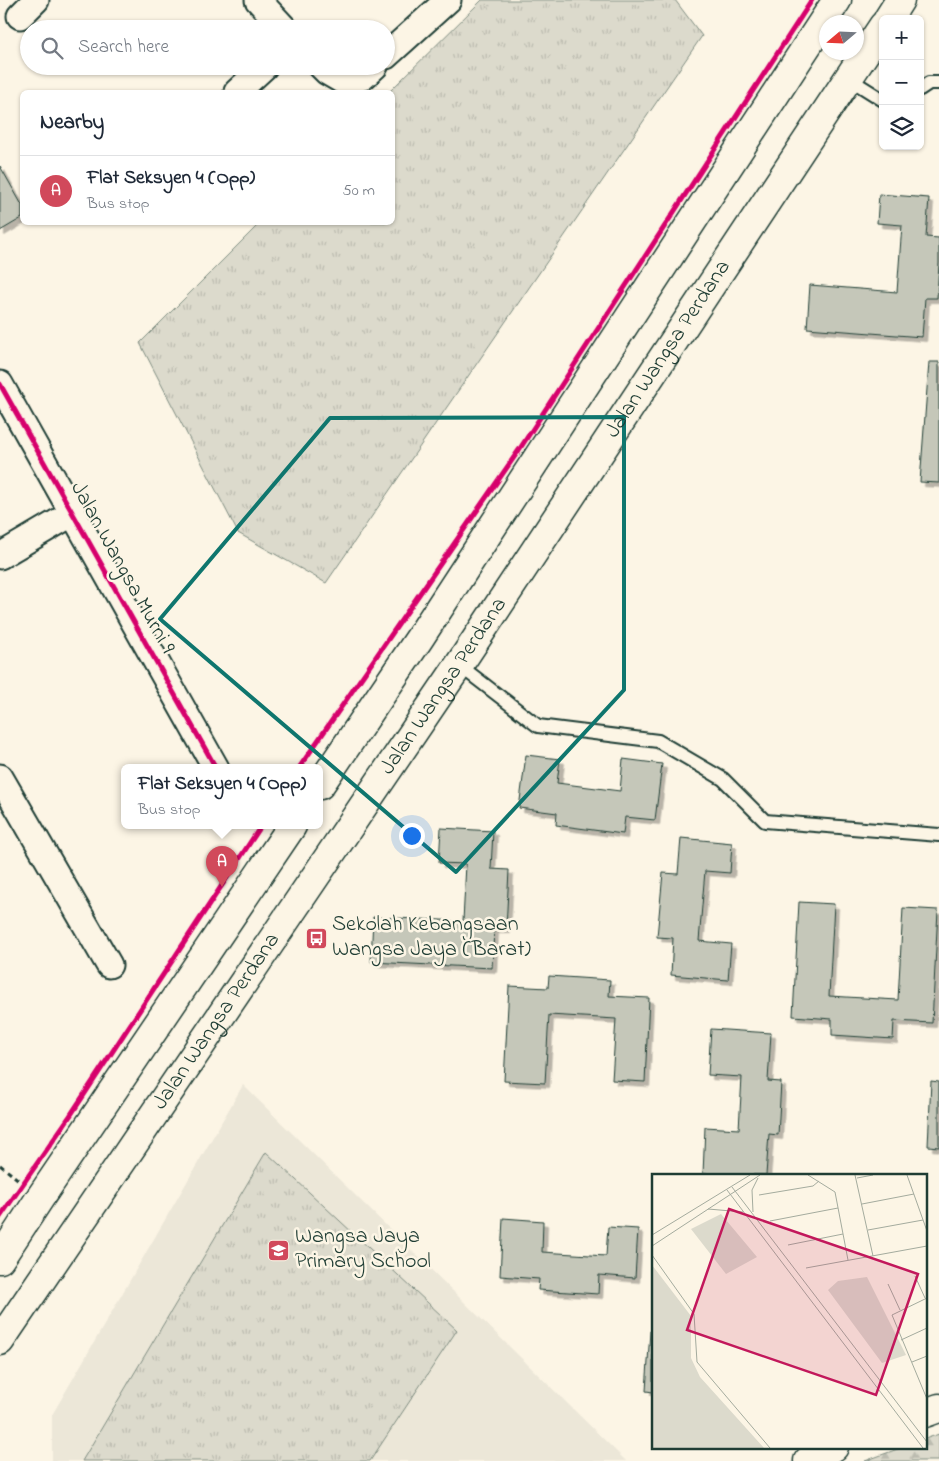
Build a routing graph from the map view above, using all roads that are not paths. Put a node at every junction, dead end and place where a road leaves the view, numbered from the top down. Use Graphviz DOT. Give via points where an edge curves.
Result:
graph roads {
  1 [pos="258,0"];
  2 [pos="448,0"];
  3 [pos="837,0"];
  4 [pos="900,0"];
  5 [pos="891,15"];
  6 [pos="277,20"];
  7 [pos="879,32"];
  8 [pos="395,48"];
  9 [pos="256,75"];
  10 [pos="332,75"];
  11 [pos="365,75"];
  12 [pos="848,78"];
  13 [pos="939,83"];
  14 [pos="924,86"];
  15 [pos="239,90"];
  16 [pos="879,97"];
  17 [pos="0,384"];
  18 [pos="73,513"];
  19 [pos="0,556"];
  20 [pos="459,665"];
  21 [pos="214,764"];
  22 [pos="0,777"];
  23 [pos="323,781"];
  24 [pos="290,829"];
  25 [pos="939,835"];
  26 [pos="109,965"];
  27 [pos="0,1259"];
  28 [pos="0,1342"];
  29 [pos="939,1408"];
  30 [pos="926,1413"];
  31 [pos="832,1448"];
  32 [pos="808,1461"];
  1 -- 6 [label="street"];
  2 -- 8 [label="street"];
  3 -- 23 [label="main road"];
  4 -- 5 [label="main road"];
  7 -- 12 [label="main road, Jalan Wangsa Perdana"];
  9 -- 15 [label="street"];
  10 -- 11 [label="street" via="346,83"];
  12 -- 16 [label="lane"];
  12 -- 20 [label="main road, Jalan Wangsa Perdana"];
  13 -- 14 [label="lane"];
  17 -- 18 [label="street, Jalan Wangsa Murni 9"];
  18 -- 19 [label="street"];
  18 -- 21 [label="street, Jalan Wangsa Murni 9"];
  20 -- 25 [label="lane" via="538,726 658,741 723,779 764,821"];
  20 -- 28 [label="main road, Jalan Wangsa Perdana"];
  22 -- 26 [label="street"];
  24 -- 27 [label="main road"];
  29 -- 30 [label="main road"];
  31 -- 32 [label="main road"];
}
